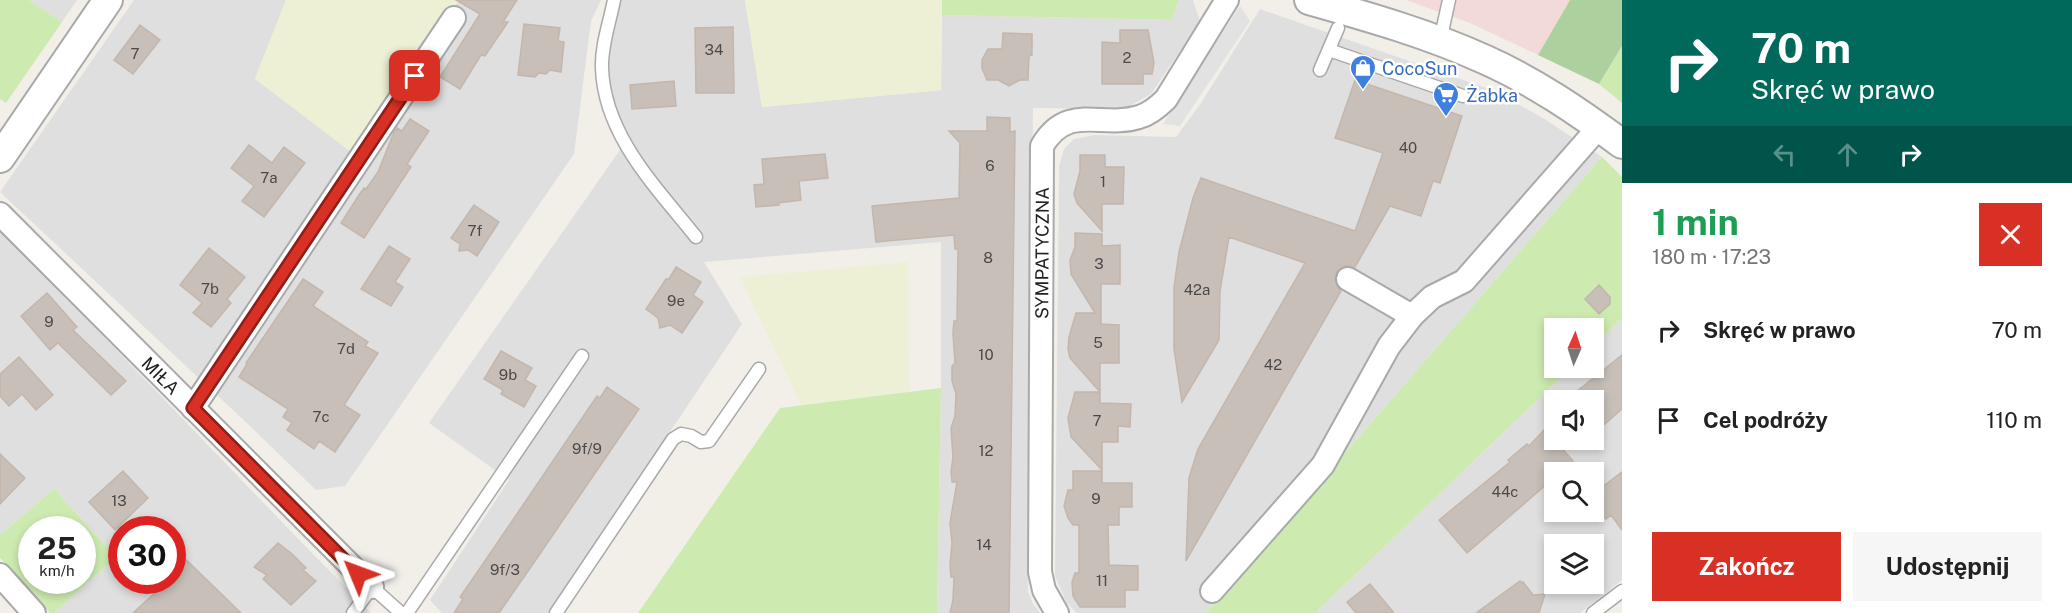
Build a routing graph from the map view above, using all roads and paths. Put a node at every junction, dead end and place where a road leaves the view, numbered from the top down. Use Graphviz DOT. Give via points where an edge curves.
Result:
graph roads {
  1 [pos="108,0"];
  2 [pos="614,0"];
  3 [pos="1227,0"];
  4 [pos="1309,0"];
  5 [pos="1449,0"];
  6 [pos="454,18"];
  7 [pos="1338,28"];
  8 [pos="1440,41"];
  9 [pos="1329,50"];
  10 [pos="1320,70"];
  11 [pos="1463,96"];
  12 [pos="1599,127"];
  13 [pos="1622,144"];
  14 [pos="0,158"];
  15 [pos="0,214"];
  16 [pos="696,237"];
  17 [pos="1348,279"];
  18 [pos="1412,316"];
  19 [pos="582,356"];
  20 [pos="759,369"];
  21 [pos="193,408"];
  22 [pos="0,575"];
  23 [pos="372,587"];
  24 [pos="1212,591"];
  25 [pos="1622,591"];
  26 [pos="34,613"];
  27 [pos="353,613"];
  28 [pos="401,613"];
  29 [pos="407,613"];
  30 [pos="556,613"];
  31 [pos="1058,613"];
  32 [pos="1593,613"];
  1 -- 14 [label="street"];
  2 -- 16 [label="lane" via="602,66 612,118 646,174"];
  3 -- 31 [label="street, SYMPATYCZNA" via="1166,99 1154,111 1125,119 1075,120 1049,133 1042,146 1040,572 1044,590"];
  4 -- 8 [label="street"];
  5 -- 8 [label="lane"];
  6 -- 21 [label="street"];
  7 -- 9 [label="lane"];
  8 -- 12 [label="street" via="1520,77"];
  9 -- 10 [label="lane"];
  9 -- 11 [label="lane"];
  12 -- 13 [label="street"];
  12 -- 18 [label="street" via="1464,281 1432,297"];
  15 -- 21 [label="street, MIŁA"];
  17 -- 18 [label="street"];
  18 -- 24 [label="street" via="1389,346 1323,465"];
  19 -- 29 [label="lane"];
  20 -- 30 [label="lane" via="709,441 681,434 673,439"];
  21 -- 23 [label="street, MIŁA"];
  22 -- 26 [label="street"];
  23 -- 27 [label="lane"];
  23 -- 28 [label="lane"];
  25 -- 32 [label="lane"];
}
